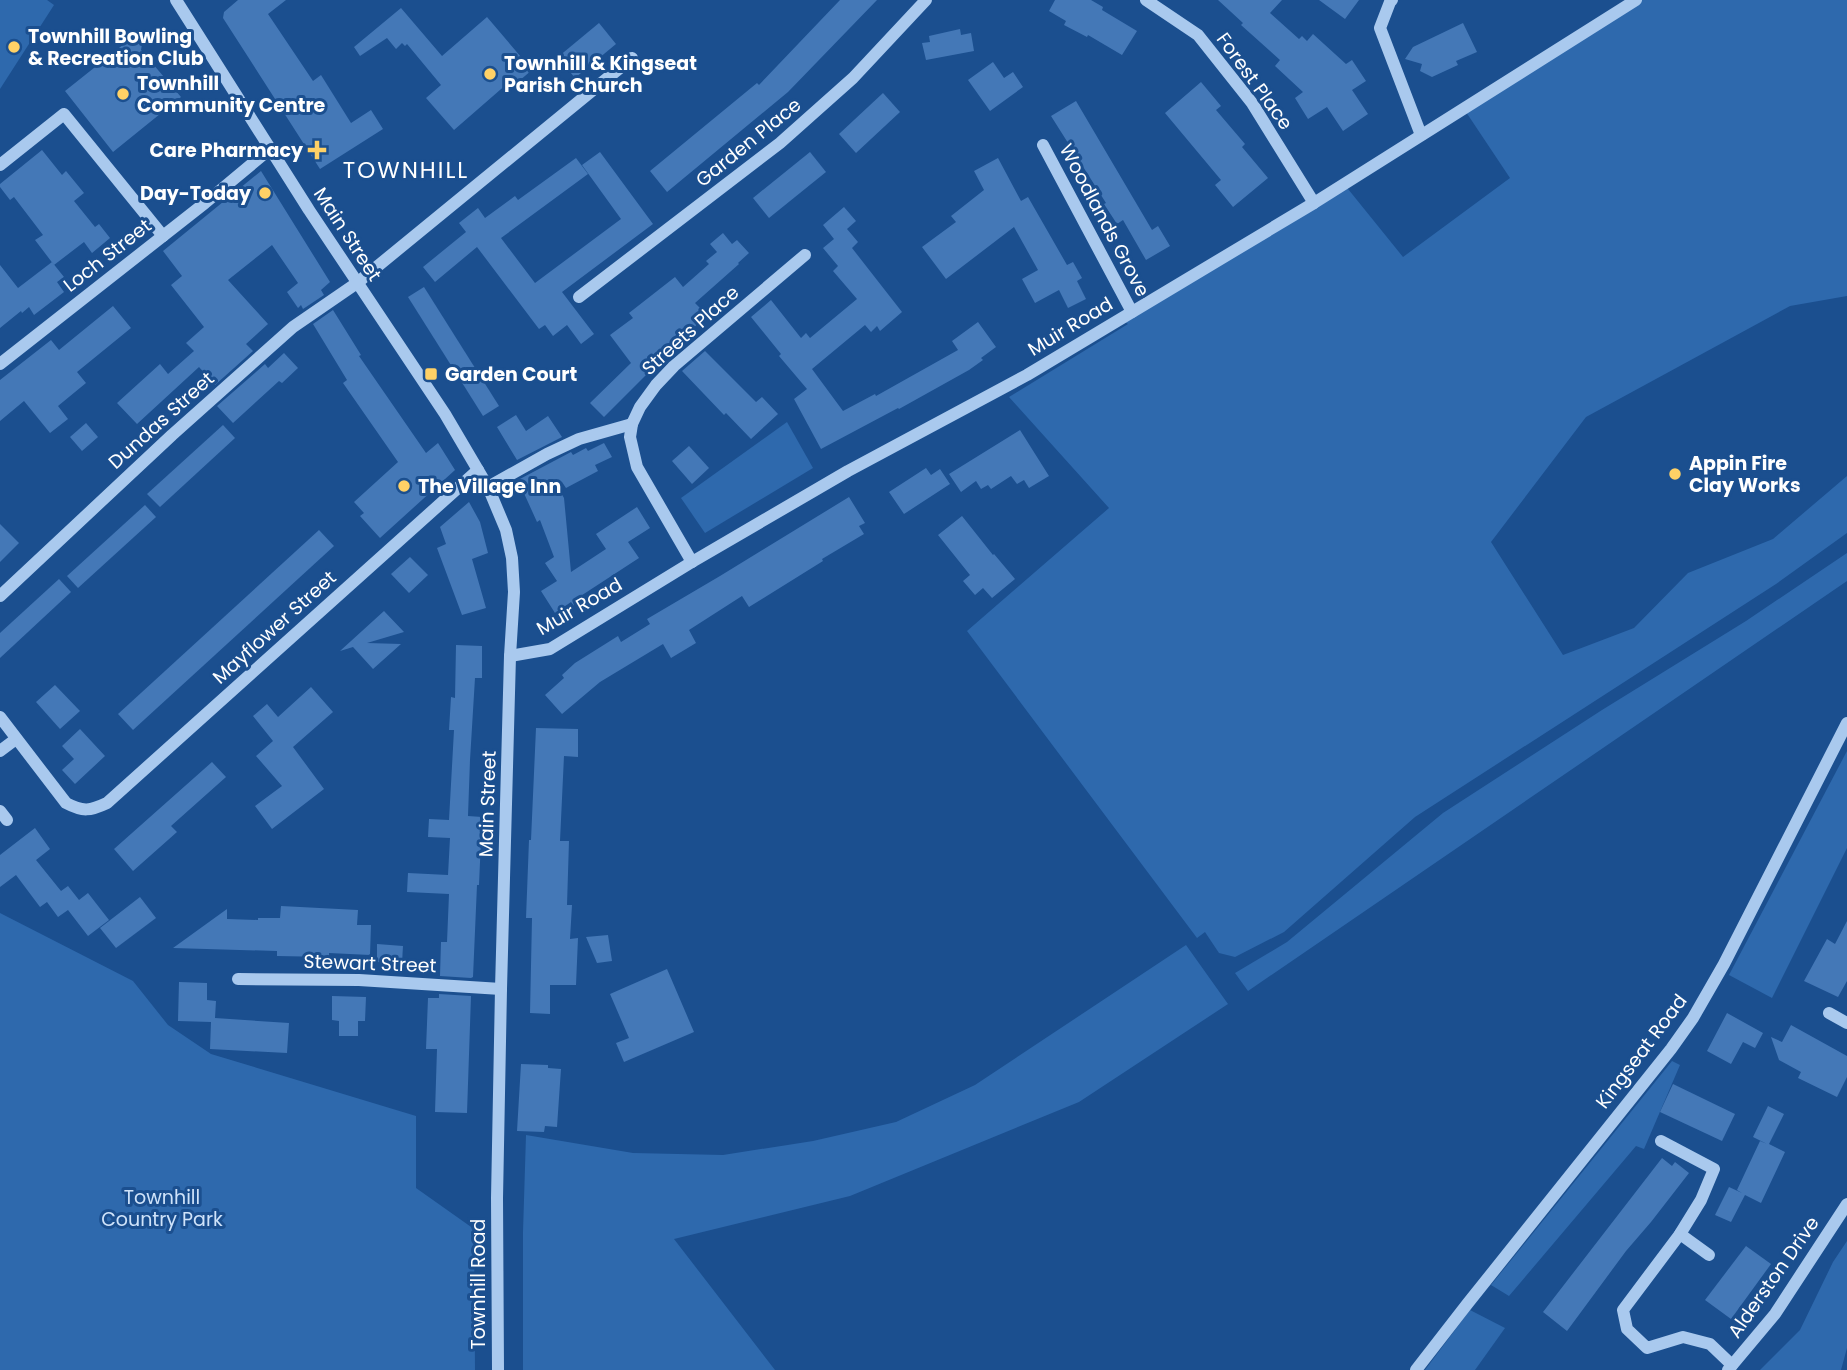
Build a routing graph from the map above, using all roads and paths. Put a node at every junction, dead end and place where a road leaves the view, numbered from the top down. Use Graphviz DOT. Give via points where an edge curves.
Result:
graph roads {
  1 [pos="926,0"];
  2 [pos="1146,0"];
  3 [pos="1392,0"];
  4 [pos="1636,0"];
  5 [pos="181,2"];
  6 [pos="632,58"];
  7 [pos="1421,135"];
  8 [pos="1044,145"];
  9 [pos="270,149"];
  10 [pos="0,165"];
  11 [pos="1314,203"];
  12 [pos="163,236"];
  13 [pos="805,255"];
  14 [pos="357,283"];
  15 [pos="579,298"];
  16 [pos="1132,312"];
  17 [pos="0,364"];
  18 [pos="632,424"];
  19 [pos="478,470"];
  20 [pos="488,487"];
  21 [pos="692,562"];
  22 [pos="0,596"];
  23 [pos="510,656"];
  24 [pos="0,717"];
  25 [pos="1847,723"];
  26 [pos="16,739"];
  27 [pos="0,751"];
  28 [pos="237,979"];
  29 [pos="501,989"];
  30 [pos="1829,1013"];
  31 [pos="1847,1023"];
  32 [pos="498,1127"];
  33 [pos="1661,1141"];
  34 [pos="1847,1204"];
  35 [pos="1680,1234"];
  36 [pos="1709,1255"];
  37 [pos="1730,1368"];
  38 [pos="498,1370"];
  39 [pos="1416,1370"];
  1 -- 15 [label="street, Garden Place" via="853,78 780,143"];
  2 -- 11 [label="street, Forest Place" via="1198,36 1252,103"];
  3 -- 7 [label="street" via="1381,28"];
  4 -- 7 [label="street, Muir Road"];
  5 -- 9 [label="street, Main Street"];
  6 -- 14 [label="street"];
  7 -- 11 [label="street, Muir Road"];
  8 -- 16 [label="street, Woodlands Grove"];
  9 -- 12 [label="street, Loch Street"];
  9 -- 14 [label="street, Main Street"];
  10 -- 12 [label="street" via="64,114"];
  11 -- 16 [label="street, Muir Road"];
  12 -- 17 [label="street, Loch Street"];
  13 -- 18 [label="street, Streets Place" via="674,366"];
  14 -- 19 [label="street, Main Street"];
  14 -- 22 [label="street, Dundas Street" via="293,327"];
  16 -- 21 [label="street, Muir Road"];
  18 -- 20 [label="street" via="579,439"];
  18 -- 21 [label="street" via="637,467"];
  19 -- 20 [label="street, Main Street"];
  19 -- 26 [label="street, Mayflower Street" via="107,803 79,810 66,803"];
  20 -- 23 [label="street, Main Street" via="512,558"];
  21 -- 23 [label="street, Muir Road" via="550,649"];
  23 -- 29 [label="street, Main Street"];
  24 -- 26 [label="street"];
  25 -- 39 [label="street, Kingseat Road" via="1693,1018"];
  26 -- 27 [label="street"];
  28 -- 29 [label="street, Stewart Street" via="359,980"];
  29 -- 32 [label="street, Main Street"];
  30 -- 31 [label="street"];
  32 -- 38 [label="street, Townhill Road"];
  33 -- 35 [label="street" via="1714,1169"];
  34 -- 37 [label="street, Alderston Drive" via="1775,1314"];
  35 -- 36 [label="street"];
  35 -- 37 [label="street" via="1623,1310 1627,1329 1647,1348 1683,1337 1710,1344"];
}
